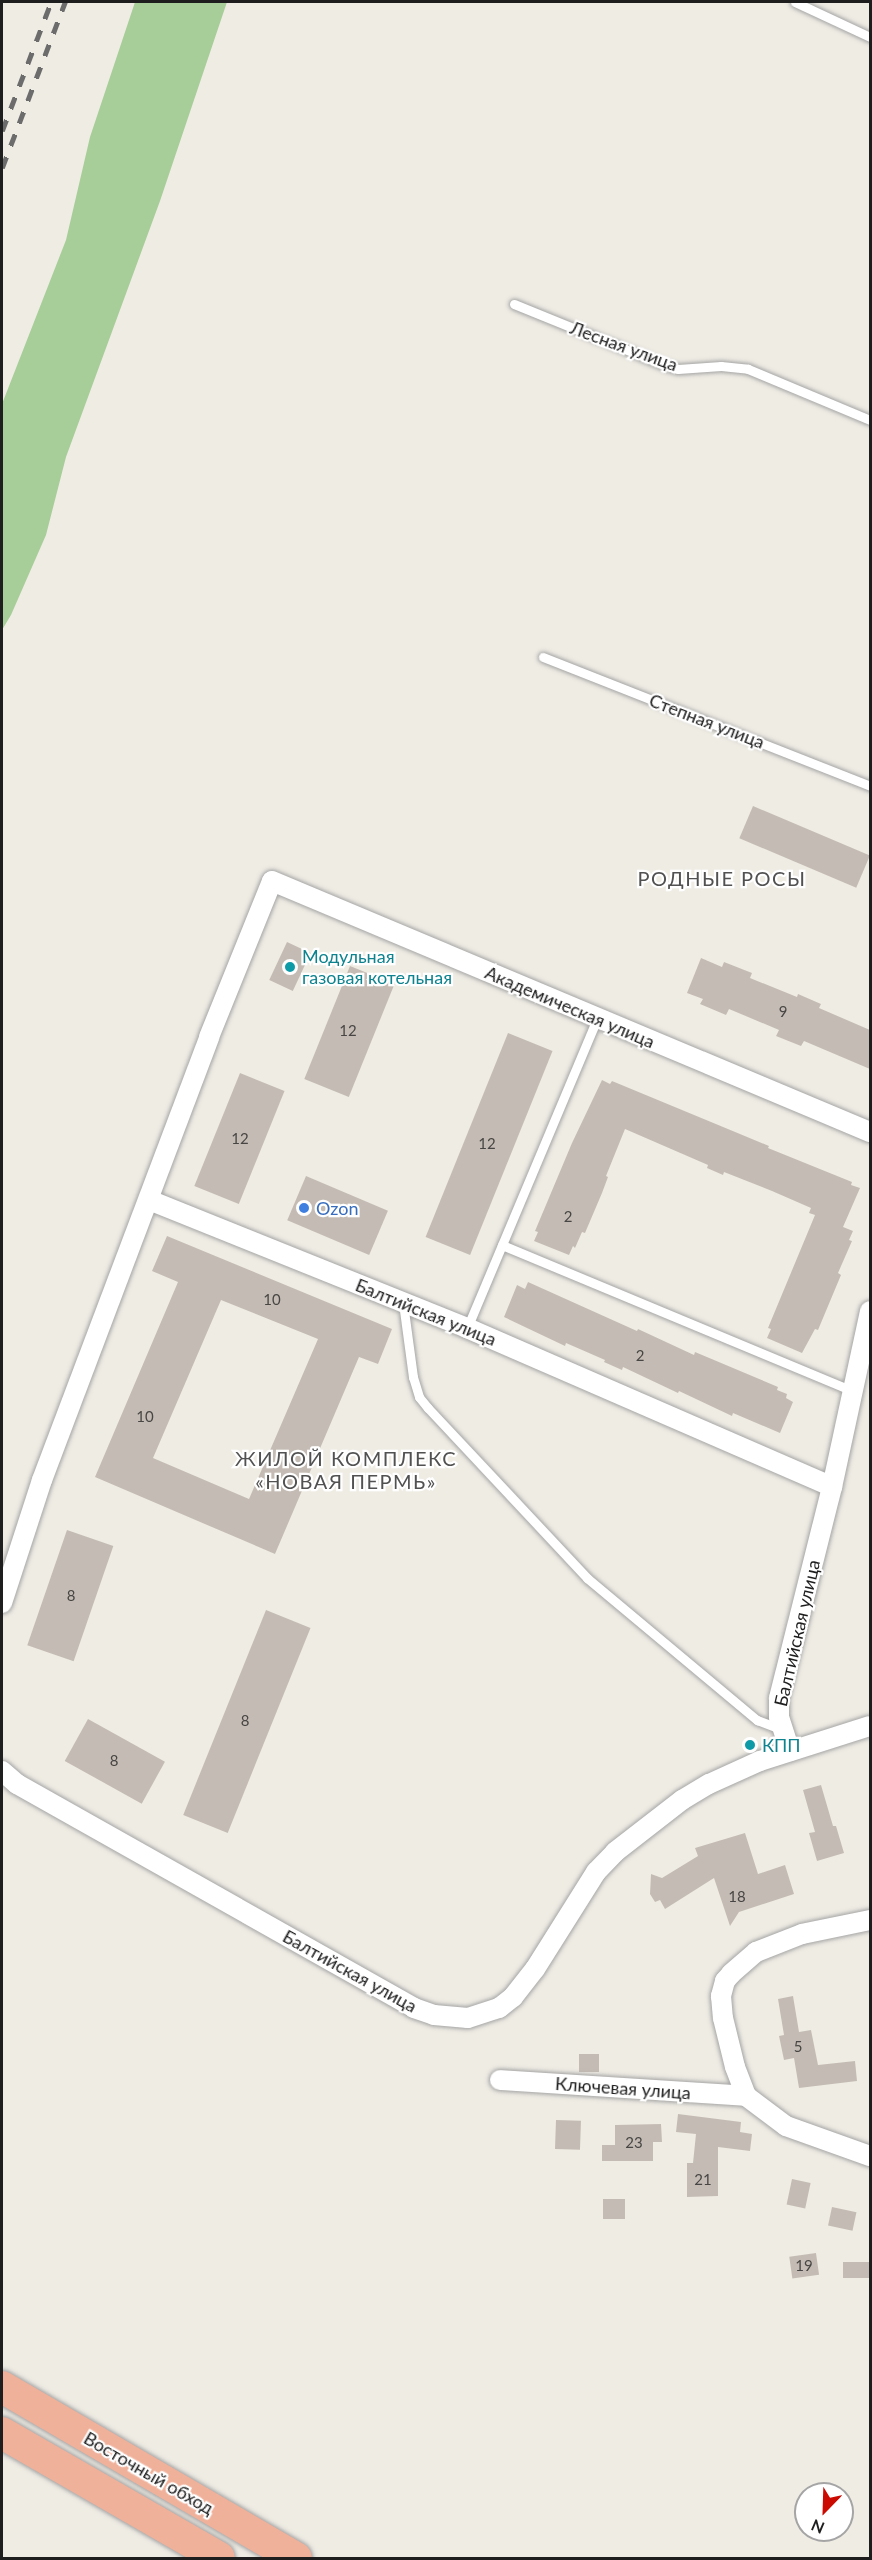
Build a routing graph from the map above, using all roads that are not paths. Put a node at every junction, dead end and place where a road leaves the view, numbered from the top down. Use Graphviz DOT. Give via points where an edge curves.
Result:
graph roads {
  1 [pos="795,2"];
  2 [pos="870,37"];
  3 [pos="514,304"];
  4 [pos="870,420"];
  5 [pos="543,657"];
  6 [pos="870,786"];
  7 [pos="597,1019"];
  8 [pos="870,1132"];
  9 [pos="149,1200"];
  10 [pos="502,1245"];
  11 [pos="402,1301"];
  12 [pos="870,1311"];
  13 [pos="467,1328"];
  14 [pos="852,1391"];
  15 [pos="832,1487"];
  16 [pos="2,1604"];
  17 [pos="870,1726"];
  18 [pos="781,1729"];
  19 [pos="790,1751"];
  20 [pos="2,1771"];
  21 [pos="870,1920"];
  22 [pos="500,2080"];
  23 [pos="746,2096"];
  24 [pos="870,2156"];
  25 [pos="2,2387"];
  26 [pos="2,2433"];
  27 [pos="219,2559"];
  28 [pos="296,2559"];
  1 -- 2 [label="lane"];
  3 -- 4 [label="lane, Лесная улица" via="667,366 748,369"];
  5 -- 6 [label="lane, Степная улица"];
  7 -- 8 [label="street, Академическая улица"];
  7 -- 9 [label="street, Академическая улица" via="272,881 208,1037"];
  7 -- 10 [label="lane"];
  9 -- 11 [label="street, Балтийская улица"];
  9 -- 16 [label="street" via="42,1480"];
  10 -- 13 [label="lane"];
  10 -- 14 [label="lane"];
  11 -- 13 [label="street, Балтийская улица"];
  11 -- 18 [label="lane" via="413,1377 428,1408 587,1578 757,1720"];
  12 -- 14 [label="street, Балтийская улица"];
  13 -- 15 [label="street, Балтийская улица"];
  14 -- 15 [label="street, Балтийская улица"];
  15 -- 18 [label="street, Балтийская улица" via="779,1698"];
  17 -- 19 [label="street"];
  18 -- 19 [label="street, Балтийская улица"];
  19 -- 20 [label="street, Балтийская улица" via="709,1784 640,1831 596,1872 513,1997 484,2015 452,2018 414,2008 17,1784"];
  21 -- 23 [label="street" via="802,1934 768,1946 739,1965 725,1982 721,1996 723,2018"];
  22 -- 23 [label="street, Ключевая улица"];
  23 -- 24 [label="street" via="786,2126"];
  25 -- 28 [label="highway, Восточный обход"];
  26 -- 27 [label="highway"];
}
